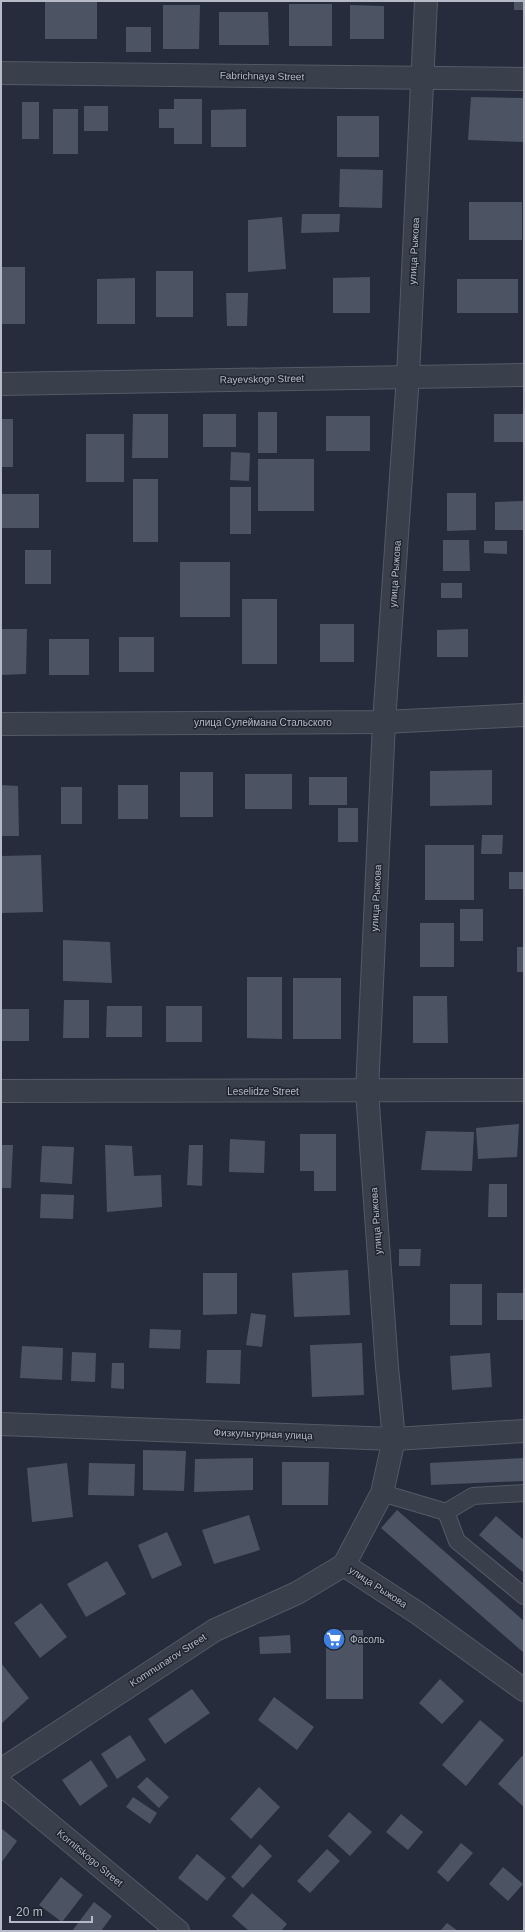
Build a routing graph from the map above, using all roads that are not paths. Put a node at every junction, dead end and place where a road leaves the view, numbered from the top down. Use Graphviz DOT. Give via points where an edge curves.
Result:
graph roads {
  1 [pos="426,1"];
  2 [pos="1,73"];
  3 [pos="422,78"];
  4 [pos="524,78"];
  5 [pos="524,375"];
  6 [pos="408,376"];
  7 [pos="1,384"];
  8 [pos="524,715"];
  9 [pos="384,722"];
  10 [pos="1,724"];
  11 [pos="524,1090"];
  12 [pos="1,1091"];
  13 [pos="367,1091"];
  14 [pos="1,1424"];
  15 [pos="524,1431"];
  16 [pos="394,1439"];
  17 [pos="382,1493"];
  18 [pos="524,1493"];
  19 [pos="446,1512"];
  20 [pos="344,1565"];
  21 [pos="524,1596"];
  22 [pos="524,1690"];
  23 [pos="1,1770"];
  24 [pos="1,1784"];
  25 [pos="178,1931"];
  1 -- 3 [label="street, улица Рыжова"];
  2 -- 3 [label="street, Fabrichnaya Street"];
  3 -- 4 [label="street, Fabrichnaya Street"];
  3 -- 6 [label="street, улица Рыжова"];
  5 -- 6 [label="street, Rayevskogo Street"];
  6 -- 7 [label="street, Rayevskogo Street"];
  6 -- 9 [label="street, улица Рыжова"];
  8 -- 9 [label="street, улица Сулеймана Стальского"];
  9 -- 10 [label="street, улица Сулеймана Стальского"];
  9 -- 13 [label="street, улица Рыжова"];
  11 -- 13 [label="street, Leselidze Street"];
  12 -- 13 [label="street, Leselidze Street"];
  13 -- 16 [label="street, улица Рыжова"];
  14 -- 16 [label="street, Физкультурная улица"];
  15 -- 16 [label="street, Физкультурная улица"];
  16 -- 17 [label="street, улица Рыжова"];
  17 -- 19 [label="lane"];
  17 -- 20 [label="street, улица Рыжова"];
  18 -- 19 [label="lane" via="474,1496"];
  19 -- 21 [label="lane" via="457,1541"];
  20 -- 22 [label="street, улица Рыжова" via="419,1614"];
  20 -- 23 [label="street, Kommunarov Street" via="297,1593 215,1630"];
  24 -- 25 [label="street, Kornitskogo Street"];
}
